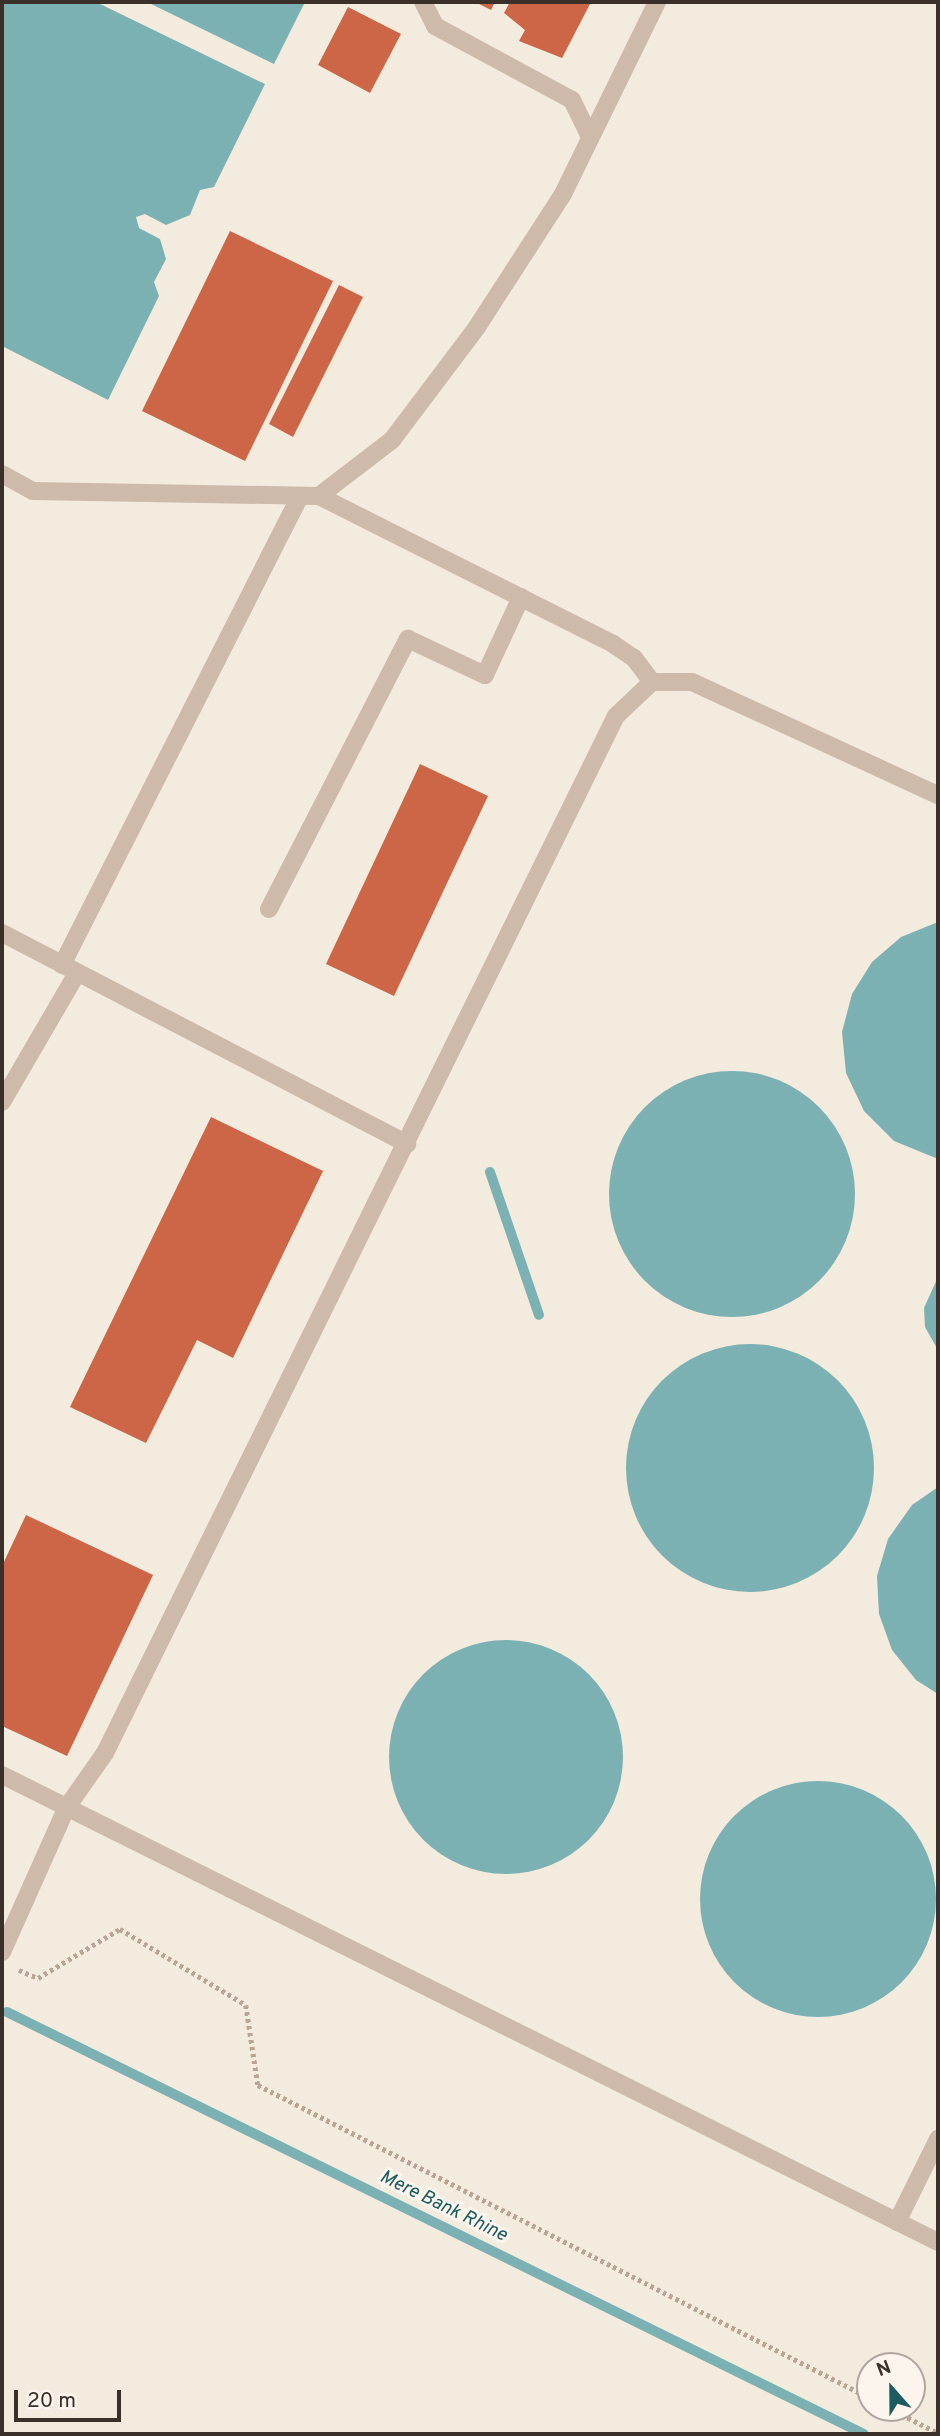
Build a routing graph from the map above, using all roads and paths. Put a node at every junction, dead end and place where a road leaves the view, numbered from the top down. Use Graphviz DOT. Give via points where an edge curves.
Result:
graph roads {
  1 [pos="423,2"];
  2 [pos="657,2"];
  3 [pos="590,137"];
  4 [pos="2,474"];
  5 [pos="300,496"];
  6 [pos="319,496"];
  7 [pos="521,597"];
  8 [pos="652,682"];
  9 [pos="938,795"];
  10 [pos="269,909"];
  11 [pos="2,933"];
  12 [pos="69,969"];
  13 [pos="2,1102"];
  14 [pos="407,1144"];
  15 [pos="2,1774"];
  16 [pos="67,1807"];
  17 [pos="2,1952"];
  18 [pos="14,1968"];
  19 [pos="938,2139"];
  20 [pos="897,2221"];
  21 [pos="938,2242"];
  22 [pos="856,2391"];
  23 [pos="916,2422"];
  24 [pos="938,2433"];
  1 -- 3 [label="lane" via="435,26 572,100"];
  2 -- 3 [label="lane"];
  3 -- 6 [label="lane" via="536,240 440,379 392,440"];
  4 -- 5 [label="lane" via="33,491"];
  5 -- 6 [label="lane"];
  5 -- 12 [label="lane"];
  6 -- 7 [label="lane"];
  7 -- 8 [label="lane" via="613,643 634,658"];
  7 -- 10 [label="lane" via="485,675 408,639"];
  8 -- 9 [label="lane" via="692,682"];
  8 -- 14 [label="lane" via="616,716"];
  11 -- 12 [label="lane"];
  12 -- 13 [label="lane"];
  12 -- 14 [label="lane"];
  14 -- 16 [label="lane" via="105,1754"];
  15 -- 16 [label="lane"];
  16 -- 17 [label="lane"];
  16 -- 20 [label="lane"];
  18 -- 22 [label="path" via="38,1978 120,1930 246,2005 258,2085"];
  19 -- 20 [label="lane"];
  20 -- 21 [label="lane"];
  23 -- 24 [label="path"];
}
